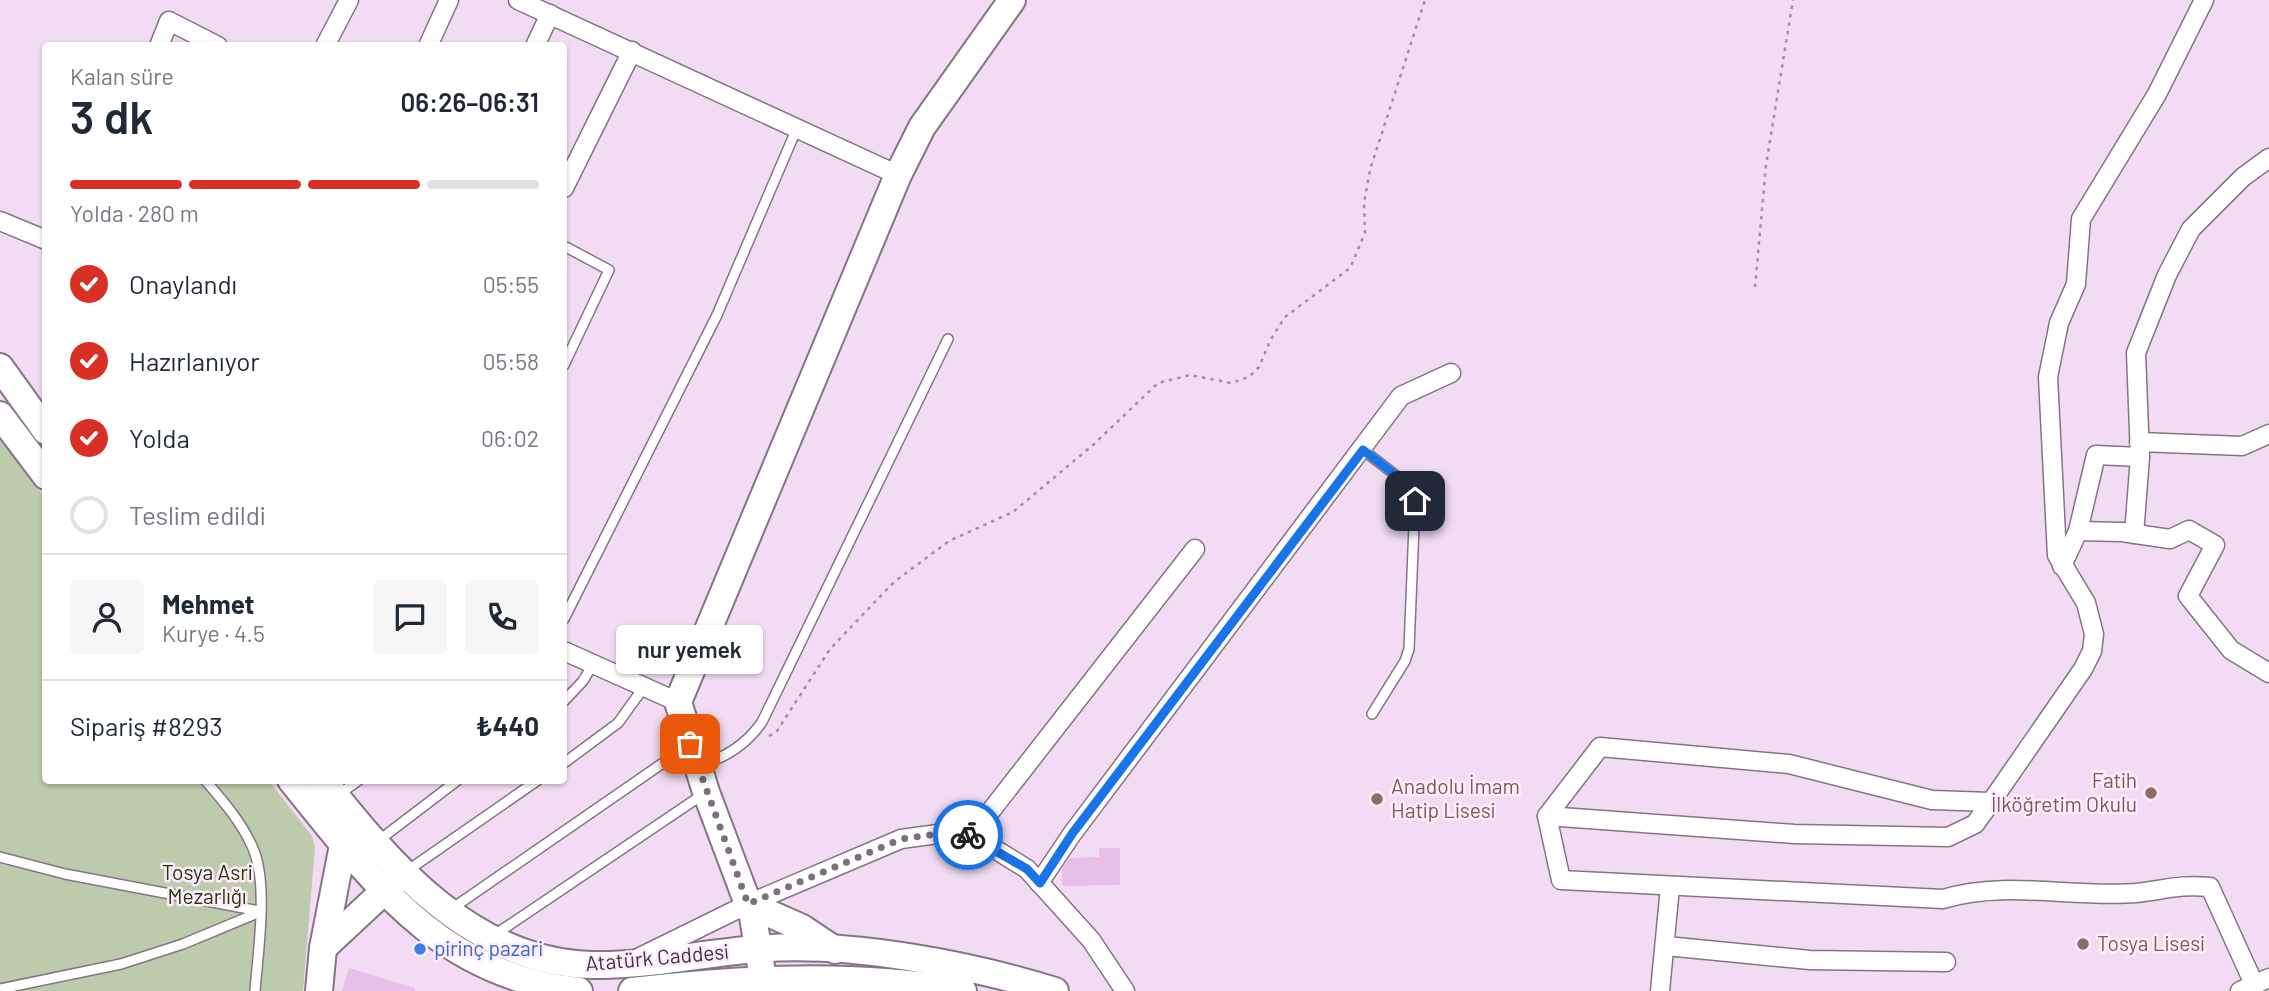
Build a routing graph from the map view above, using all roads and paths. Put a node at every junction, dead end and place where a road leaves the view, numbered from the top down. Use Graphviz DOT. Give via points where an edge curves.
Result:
graph roads {
  1 [pos="349,0"];
  2 [pos="449,0"];
  3 [pos="518,0"];
  4 [pos="1012,0"];
  5 [pos="1424,0"];
  6 [pos="1793,0"];
  7 [pos="2204,0"];
  8 [pos="550,14"];
  9 [pos="161,42"];
  10 [pos="210,42"];
  11 [pos="327,42"];
  12 [pos="430,42"];
  13 [pos="537,42"];
  14 [pos="632,51"];
  15 [pos="797,128"];
  16 [pos="2269,158"];
  17 [pos="898,175"];
  18 [pos="567,182"];
  19 [pos="0,221"];
  20 [pos="42,238"];
  21 [pos="567,248"];
  22 [pos="1755,287"];
  23 [pos="948,339"];
  24 [pos="567,359"];
  25 [pos="0,367"];
  26 [pos="1451,373"];
  27 [pos="0,415"];
  28 [pos="42,425"];
  29 [pos="2269,434"];
  30 [pos="2139,449"];
  31 [pos="1363,450"];
  32 [pos="42,471"];
  33 [pos="2078,531"];
  34 [pos="2134,534"];
  35 [pos="1195,549"];
  36 [pos="2062,566"];
  37 [pos="567,613"];
  38 [pos="567,651"];
  39 [pos="593,664"];
  40 [pos="2269,673"];
  41 [pos="644,687"];
  42 [pos="567,698"];
  43 [pos="678,702"];
  44 [pos="1372,713"];
  45 [pos="749,739"];
  46 [pos="694,754"];
  47 [pos="567,761"];
  48 [pos="208,784"];
  49 [pos="296,784"];
  50 [pos="451,784"];
  51 [pos="532,784"];
  52 [pos="330,789"];
  53 [pos="706,792"];
  54 [pos="1991,802"];
  55 [pos="1547,816"];
  56 [pos="972,835"];
  57 [pos="359,837"];
  58 [pos="0,857"];
  59 [pos="403,874"];
  60 [pos="1040,883"];
  61 [pos="1670,887"];
  62 [pos="383,891"];
  63 [pos="748,904"];
  64 [pos="260,912"];
  65 [pos="447,912"];
  66 [pos="490,937"];
  67 [pos="1666,946"];
  68 [pos="323,948"];
  69 [pos="759,949"];
  70 [pos="835,950"];
  71 [pos="1946,962"];
  72 [pos="626,964"];
  73 [pos="762,979"];
  74 [pos="2255,984"];
  75 [pos="707,987"];
  76 [pos="0,989"];
  77 [pos="255,991"];
  78 [pos="318,991"];
  79 [pos="579,991"];
  80 [pos="632,991"];
  81 [pos="963,991"];
  82 [pos="1055,991"];
  83 [pos="1125,991"];
  84 [pos="1660,991"];
  1 -- 11 [label="street"];
  2 -- 12 [label="street"];
  3 -- 8 [label="street"];
  4 -- 17 [label="main road" via="922,127"];
  5 -- 45 [label="path" via="1370,170 1362,246 1341,278 1285,317 1254,373 1231,383 1202,376 1177,377 1150,389 1093,445 1013,512 950,541 894,582 830,649 777,731"];
  6 -- 22 [label="path" via="1766,165"];
  7 -- 36 [label="street" via="2157,94 2081,219 2076,284 2059,323 2048,377 2054,531"];
  8 -- 13 [label="street"];
  8 -- 14 [label="street"];
  9 -- 10 [label="street" via="169,21"];
  14 -- 15 [label="street"];
  14 -- 18 [label="street"];
  15 -- 17 [label="street"];
  15 -- 37 [label="lane" via="718,314"];
  16 -- 30 [label="street" via="2191,229 2167,275 2136,353"];
  17 -- 43 [label="main road"];
  19 -- 20 [label="street"];
  21 -- 24 [label="lane" via="609,270"];
  23 -- 45 [label="lane" via="762,722"];
  25 -- 28 [label="main road"];
  26 -- 31 [label="street" via="1401,396"];
  27 -- 32 [label="main road"];
  29 -- 30 [label="street" via="2242,446"];
  30 -- 33 [label="street" via="2096,455"];
  30 -- 34 [label="street"];
  31 -- 44 [label="lane" via="1408,486 1417,510 1409,649"];
  31 -- 60 [label="street" via="1072,834"];
  33 -- 34 [label="street"];
  33 -- 36 [label="street"];
  34 -- 40 [label="street" via="2170,539 2189,530 2215,545 2188,596 2231,650"];
  35 -- 56 [label="street"];
  36 -- 54 [label="street" via="2092,617 2092,651"];
  38 -- 39 [label="street"];
  39 -- 41 [label="street"];
  39 -- 42 [label="lane"];
  41 -- 43 [label="street"];
  41 -- 47 [label="lane" via="618,723"];
  43 -- 46 [label="main road"];
  45 -- 46 [label="lane" via="727,755"];
  46 -- 53 [label="main road"];
  46 -- 65 [label="lane"];
  48 -- 64 [label="lane" via="234,814 254,849"];
  49 -- 57 [label="main road, Atatürk Caddesi"];
  50 -- 57 [label="lane"];
  51 -- 59 [label="lane"];
  52 -- 57 [label="main road, Atatürk Caddesi"];
  53 -- 63 [label="main road"];
  53 -- 66 [label="lane"];
  54 -- 55 [label="street" via="1975,824 1948,837 1794,834"];
  54 -- 55 [label="street" via="1933,800 1789,764 1601,747"];
  55 -- 61 [label="street" via="1561,880"];
  56 -- 60 [label="street" via="1027,869"];
  56 -- 63 [label="street" via="901,839"];
  57 -- 59 [label="main road, Atatürk Caddesi"];
  57 -- 62 [label="main road, Atatürk Caddesi"];
  57 -- 68 [label="main road"];
  58 -- 64 [label="lane"];
  59 -- 62 [label="main road"];
  59 -- 65 [label="main road, Atatürk Caddesi"];
  60 -- 83 [label="street" via="1091,940"];
  61 -- 67 [label="street"];
  61 -- 74 [label="street" via="1943,899 1971,890 2136,893 2182,884 2210,887"];
  62 -- 68 [label="main road"];
  62 -- 79 [label="main road, Atatürk Caddesi" via="418,925 453,948 523,979"];
  63 -- 69 [label="main road"];
  63 -- 70 [label="main road" via="802,928"];
  63 -- 72 [label="street"];
  64 -- 76 [label="lane" via="121,964"];
  64 -- 77 [label="lane"];
  65 -- 66 [label="main road, Atatürk Caddesi"];
  66 -- 72 [label="main road, Atatürk Caddesi" via="552,961"];
  67 -- 71 [label="street" via="1810,960"];
  67 -- 84 [label="street"];
  68 -- 78 [label="main road"];
  69 -- 70 [label="main road, Atatürk Caddesi"];
  69 -- 72 [label="main road, Atatürk Caddesi"];
  69 -- 73 [label="main road"];
  70 -- 82 [label="main road, Atatürk Caddesi" via="983,971"];
  73 -- 75 [label="main road, Atatürk Caddesi"];
  73 -- 81 [label="main road, Atatürk Caddesi" via="833,979"];
  75 -- 80 [label="main road, Atatürk Caddesi"];
}
